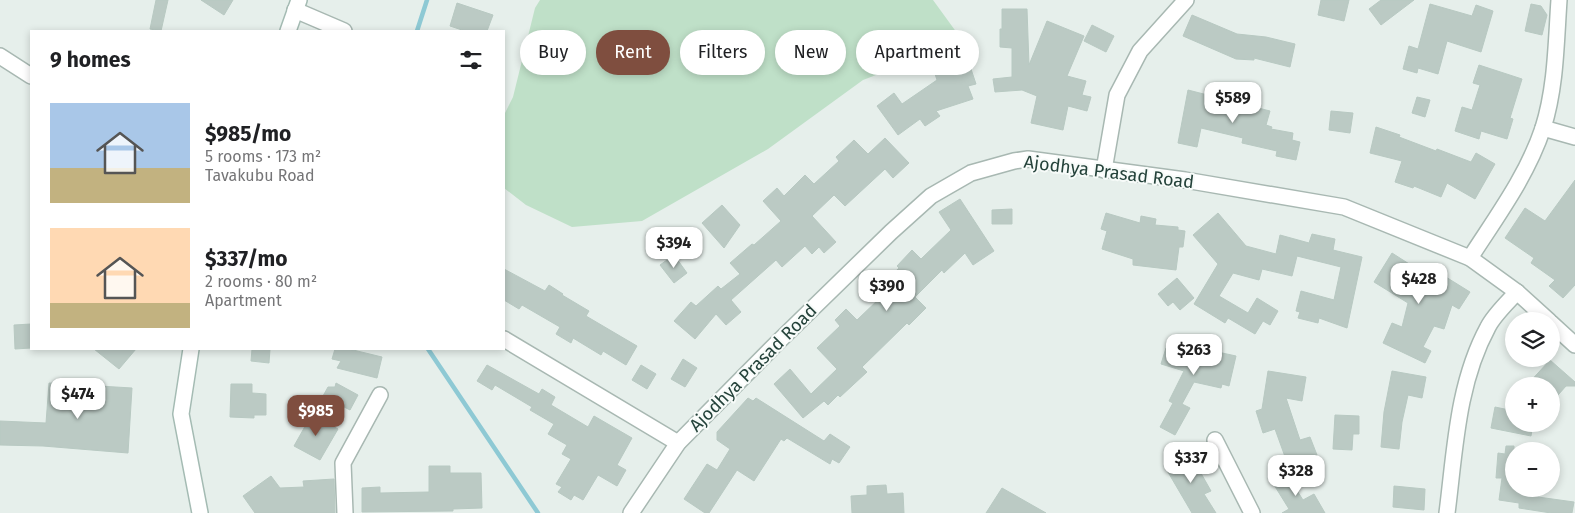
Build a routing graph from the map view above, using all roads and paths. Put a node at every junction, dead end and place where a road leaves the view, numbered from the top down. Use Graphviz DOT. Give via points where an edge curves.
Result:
graph roads {
  1 [pos="1186,0"];
  2 [pos="1559,0"];
  3 [pos="297,5"];
  4 [pos="288,30"];
  5 [pos="342,30"];
  6 [pos="0,56"];
  7 [pos="30,75"];
  8 [pos="1543,128"];
  9 [pos="1575,137"];
  10 [pos="1104,170"];
  11 [pos="1470,258"];
  12 [pos="1517,292"];
  13 [pos="1539,312"];
  14 [pos="1560,331"];
  15 [pos="505,340"];
  16 [pos="1575,345"];
  17 [pos="191,350"];
  18 [pos="380,395"];
  19 [pos="1215,440"];
  20 [pos="678,443"];
  21 [pos="200,513"];
  22 [pos="345,513"];
  23 [pos="631,513"];
  24 [pos="1252,513"];
  25 [pos="1447,513"];
  1 -- 10 [label="street" via="1140,52 1117,95"];
  2 -- 8 [label="street" via="1554,74"];
  3 -- 4 [label="street"];
  3 -- 5 [label="street"];
  6 -- 7 [label="street"];
  8 -- 9 [label="street"];
  8 -- 11 [label="street" via="1517,187"];
  10 -- 11 [label="street, Ajodhya Prasad Road" via="1344,207"];
  10 -- 20 [label="street, Ajodhya Prasad Road" via="1014,161 971,173 931,196 776,343"];
  11 -- 12 [label="street, Ajodhya Prasad Road"];
  12 -- 13 [label="street, Ajodhya Prasad Road"];
  12 -- 25 [label="street" via="1488,326 1470,370 1458,420"];
  14 -- 16 [label="street, Ajodhya Prasad Road"];
  15 -- 20 [label="street"];
  17 -- 21 [label="street" via="181,414"];
  18 -- 22 [label="street" via="343,463"];
  19 -- 24 [label="street"];
  20 -- 23 [label="street, Ajodhya Prasad Road"];
}
